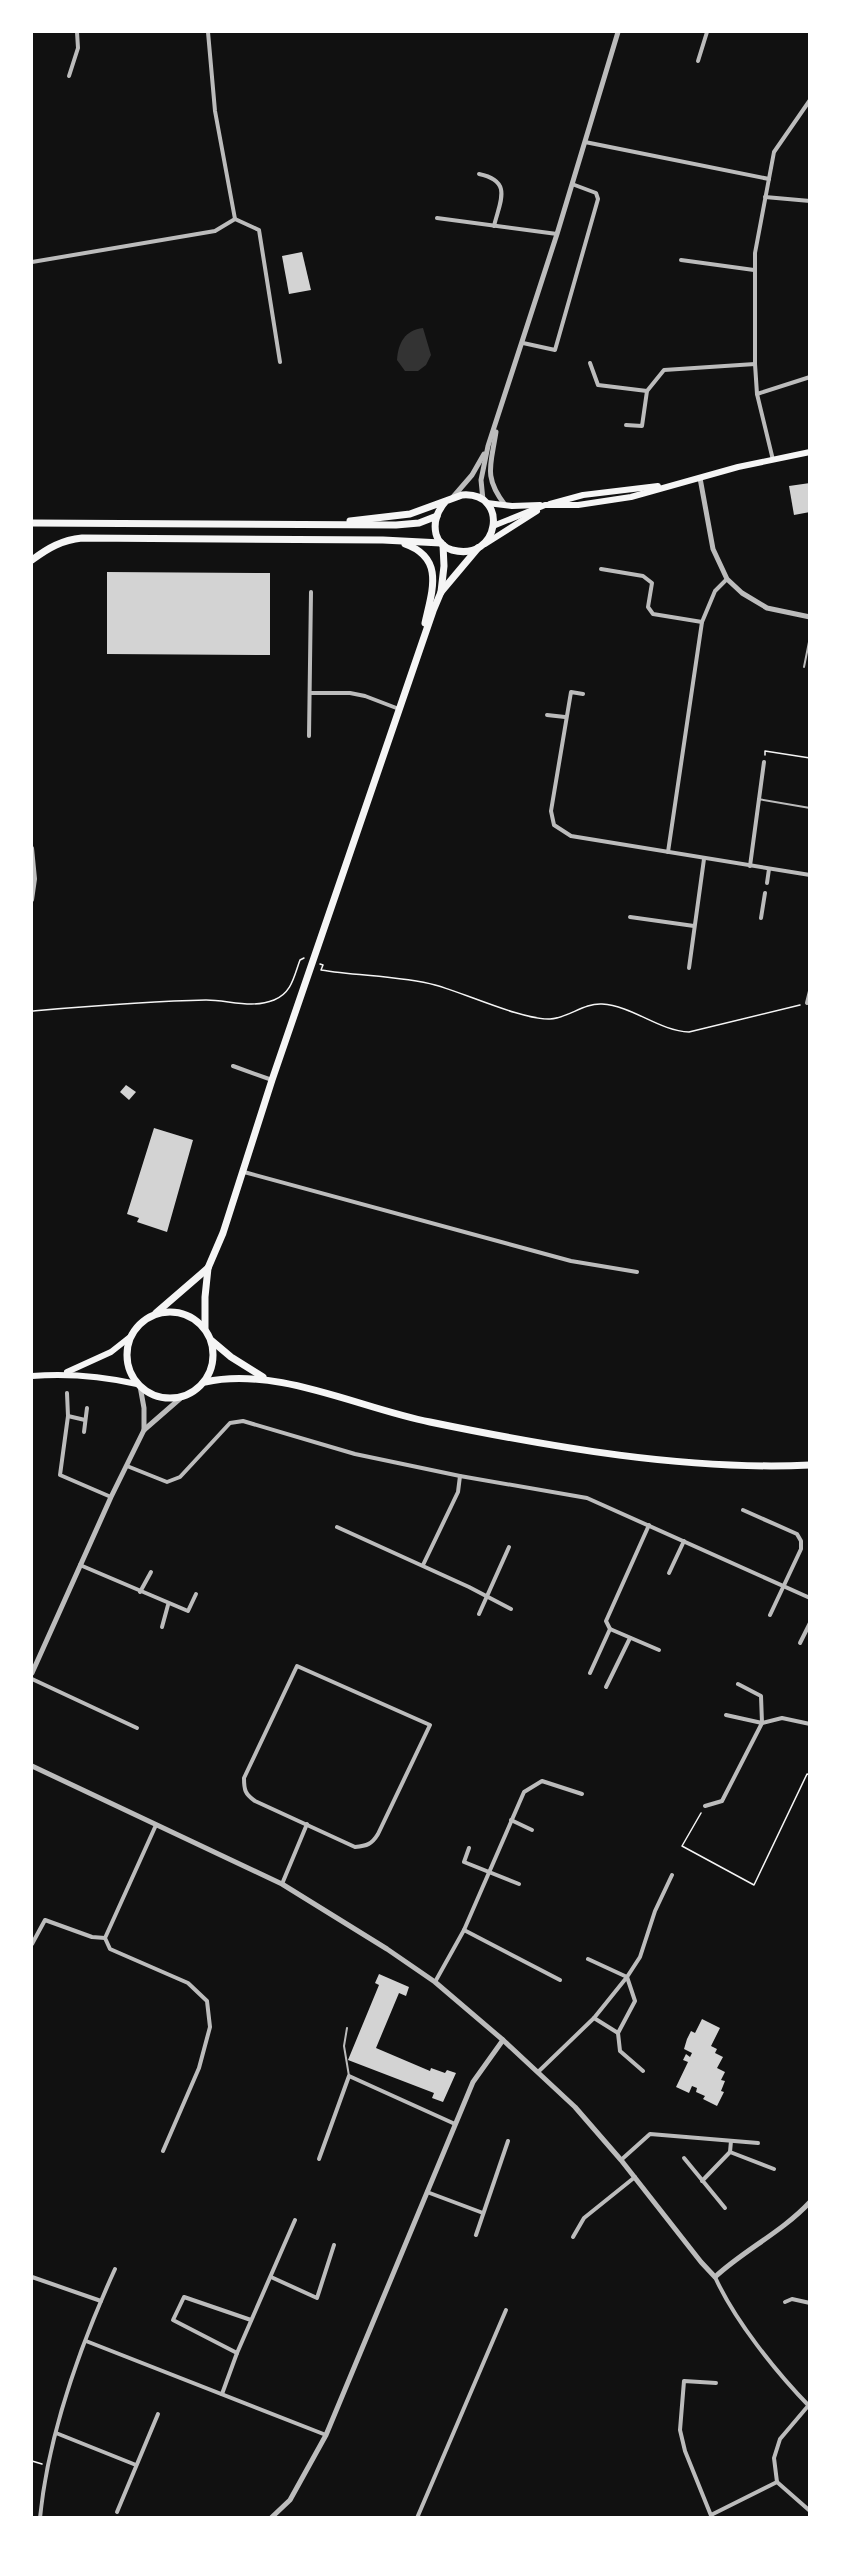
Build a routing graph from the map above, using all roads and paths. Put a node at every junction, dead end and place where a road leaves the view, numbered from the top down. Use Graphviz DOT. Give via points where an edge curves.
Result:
graph roads {
  1 [pos="77,32"];
  2 [pos="208,32"];
  3 [pos="618,32"];
  4 [pos="707,32"];
  5 [pos="698,61"];
  6 [pos="69,76"];
  7 [pos="810,100"];
  8 [pos="585,142"];
  9 [pos="479,174"];
  10 [pos="769,179"];
  11 [pos="572,184"];
  12 [pos="765,196"];
  13 [pos="810,201"];
  14 [pos="437,218"];
  15 [pos="235,219"];
  16 [pos="494,226"];
  17 [pos="557,234"];
  18 [pos="681,260"];
  19 [pos="32,262"];
  20 [pos="754,270"];
  21 [pos="523,343"];
  22 [pos="280,362"];
  23 [pos="590,363"];
  24 [pos="755,364"];
  25 [pos="810,377"];
  26 [pos="647,390"];
  27 [pos="757,394"];
  28 [pos="499,415"];
  29 [pos="626,425"];
  30 [pos="488,446"];
  31 [pos="810,452"];
  32 [pos="773,461"];
  33 [pos="700,478"];
  34 [pos="449,500"];
  35 [pos="485,501"];
  36 [pos="505,505"];
  37 [pos="545,506"];
  38 [pos="436,516"];
  39 [pos="32,523"];
  40 [pos="309,524"];
  41 [pos="493,526"];
  42 [pos="383,540"];
  43 [pos="442,544"];
  44 [pos="480,547"];
  45 [pos="32,560"];
  46 [pos="601,569"];
  47 [pos="727,579"];
  48 [pos="311,592"];
  49 [pos="441,592"];
  50 [pos="810,616"];
  51 [pos="702,622"];
  52 [pos="809,642"];
  53 [pos="417,658"];
  54 [pos="804,667"];
  55 [pos="310,693"];
  56 [pos="583,694"];
  57 [pos="400,709"];
  58 [pos="547,715"];
  59 [pos="565,717"];
  60 [pos="309,736"];
  61 [pos="810,758"];
  62 [pos="764,762"];
  63 [pos="758,799"];
  64 [pos="810,808"];
  65 [pos="32,848"];
  66 [pos="668,852"];
  67 [pos="704,859"];
  68 [pos="750,866"];
  69 [pos="769,869"];
  70 [pos="810,875"];
  71 [pos="767,883"];
  72 [pos="765,893"];
  73 [pos="32,900"];
  74 [pos="630,917"];
  75 [pos="761,918"];
  76 [pos="694,926"];
  77 [pos="306,959"];
  78 [pos="320,963"];
  79 [pos="689,968"];
  80 [pos="810,991"];
  81 [pos="807,1003"];
  82 [pos="32,1011"];
  83 [pos="233,1066"];
  84 [pos="272,1080"];
  85 [pos="244,1172"];
  86 [pos="208,1268"];
  87 [pos="637,1272"];
  88 [pos="156,1313"];
  89 [pos="205,1328"];
  90 [pos="130,1337"];
  91 [pos="212,1341"];
  92 [pos="64,1373"];
  93 [pos="32,1376"];
  94 [pos="266,1378"];
  95 [pos="205,1382"];
  96 [pos="138,1385"];
  97 [pos="68,1393"];
  98 [pos="183,1396"];
  99 [pos="87,1408"];
  100 [pos="68,1416"];
  101 [pos="85,1420"];
  102 [pos="144,1430"];
  103 [pos="84,1432"];
  104 [pos="810,1465"];
  105 [pos="127,1466"];
  106 [pos="460,1476"];
  107 [pos="111,1497"];
  108 [pos="743,1510"];
  109 [pos="649,1525"];
  110 [pos="337,1527"];
  111 [pos="684,1541"];
  112 [pos="509,1547"];
  113 [pos="80,1565"];
  114 [pos="423,1565"];
  115 [pos="151,1572"];
  116 [pos="669,1573"];
  117 [pos="784,1586"];
  118 [pos="140,1592"];
  119 [pos="196,1594"];
  120 [pos="487,1596"];
  121 [pos="810,1598"];
  122 [pos="168,1605"];
  123 [pos="511,1609"];
  124 [pos="479,1614"];
  125 [pos="770,1615"];
  126 [pos="810,1623"];
  127 [pos="162,1627"];
  128 [pos="610,1629"];
  129 [pos="630,1638"];
  130 [pos="800,1643"];
  131 [pos="659,1650"];
  132 [pos="590,1672"];
  133 [pos="32,1673"];
  134 [pos="32,1679"];
  135 [pos="738,1684"];
  136 [pos="606,1687"];
  137 [pos="726,1714"];
  138 [pos="762,1723"];
  139 [pos="810,1724"];
  140 [pos="137,1728"];
  141 [pos="32,1766"];
  142 [pos="810,1774"];
  143 [pos="582,1794"];
  144 [pos="705,1806"];
  145 [pos="511,1820"];
  146 [pos="157,1824"];
  147 [pos="307,1824"];
  148 [pos="532,1830"];
  149 [pos="469,1848"];
  150 [pos="488,1872"];
  151 [pos="672,1875"];
  152 [pos="282,1884"];
  153 [pos="519,1884"];
  154 [pos="464,1930"];
  155 [pos="105,1938"];
  156 [pos="32,1944"];
  157 [pos="588,1959"];
  158 [pos="627,1977"];
  159 [pos="560,1980"];
  160 [pos="435,1982"];
  161 [pos="594,2018"];
  162 [pos="347,2028"];
  163 [pos="618,2033"];
  164 [pos="503,2040"];
  165 [pos="643,2071"];
  166 [pos="538,2072"];
  167 [pos="349,2076"];
  168 [pos="455,2124"];
  169 [pos="731,2140"];
  170 [pos="508,2141"];
  171 [pos="758,2143"];
  172 [pos="163,2151"];
  173 [pos="730,2152"];
  174 [pos="684,2158"];
  175 [pos="319,2159"];
  176 [pos="621,2160"];
  177 [pos="774,2169"];
  178 [pos="635,2177"];
  179 [pos="702,2181"];
  180 [pos="427,2192"];
  181 [pos="810,2202"];
  182 [pos="725,2208"];
  183 [pos="483,2213"];
  184 [pos="295,2220"];
  185 [pos="476,2235"];
  186 [pos="573,2237"];
  187 [pos="334,2245"];
  188 [pos="115,2269"];
  189 [pos="32,2277"];
  190 [pos="271,2277"];
  191 [pos="715,2277"];
  192 [pos="101,2301"];
  193 [pos="785,2302"];
  194 [pos="810,2303"];
  195 [pos="506,2310"];
  196 [pos="251,2320"];
  197 [pos="86,2341"];
  198 [pos="237,2353"];
  199 [pos="716,2383"];
  200 [pos="222,2394"];
  201 [pos="809,2407"];
  202 [pos="158,2414"];
  203 [pos="56,2433"];
  204 [pos="326,2435"];
  205 [pos="32,2461"];
  206 [pos="136,2465"];
  207 [pos="47,2466"];
  208 [pos="777,2482"];
  209 [pos="810,2511"];
  210 [pos="117,2512"];
  211 [pos="711,2516"];
  212 [pos="40,2517"];
  213 [pos="271,2517"];
  214 [pos="417,2517"];
  1 -- 6 [label="street" via="78,48"];
  2 -- 15 [label="street" via="215,111"];
  3 -- 8 [label="street"];
  4 -- 5 [label="street"];
  7 -- 10 [label="street" via="774,152"];
  8 -- 10 [label="street"];
  8 -- 11 [label="street"];
  9 -- 16 [label="street" via="496,178 501,187"];
  10 -- 12 [label="street"];
  11 -- 17 [label="street"];
  11 -- 21 [label="street" via="596,193 598,199 555,350"];
  12 -- 13 [label="street"];
  12 -- 20 [label="street"];
  14 -- 16 [label="street"];
  15 -- 19 [label="street" via="215,231"];
  15 -- 22 [label="street" via="259,230"];
  16 -- 17 [label="street"];
  17 -- 21 [label="street"];
  18 -- 20 [label="street"];
  20 -- 24 [label="street"];
  21 -- 28 [label="street"];
  23 -- 26 [label="street" via="598,385"];
  24 -- 26 [label="street" via="664,370"];
  24 -- 27 [label="street"];
  25 -- 27 [label="street"];
  26 -- 29 [label="street" via="642,426"];
  27 -- 32 [label="street"];
  28 -- 30 [label="street"];
  28 -- 36 [label="street" via="490,475 491,484"];
  30 -- 34 [label="street" via="472,475"];
  30 -- 35 [label="street" via="481,480"];
  31 -- 32 [label="main road"];
  32 -- 33 [label="main road"];
  33 -- 37 [label="main road" via="583,495"];
  33 -- 47 [label="street" via="713,549"];
  34 -- 35 [label="main road" via="468,494"];
  34 -- 38 [label="main road"];
  34 -- 40 [label="main road" via="401,516"];
  35 -- 36 [label="main road"];
  35 -- 41 [label="main road" via="493,516"];
  36 -- 37 [label="main road"];
  37 -- 41 [label="main road"];
  37 -- 44 [label="main road"];
  38 -- 40 [label="main road" via="402,525"];
  38 -- 43 [label="main road" via="436,532"];
  39 -- 40 [label="main road"];
  41 -- 44 [label="main road" via="491,535"];
  42 -- 43 [label="main road"];
  42 -- 45 [label="main road" via="82,538 67,540"];
  42 -- 53 [label="main road" via="411,546 425,555 432,566"];
  43 -- 44 [label="main road" via="460,551"];
  43 -- 49 [label="main road"];
  44 -- 49 [label="main road"];
  46 -- 51 [label="street" via="643,576 652,583 648,607 652,614"];
  47 -- 50 [label="street" via="767,608"];
  47 -- 51 [label="street" via="716,591"];
  48 -- 55 [label="street"];
  49 -- 53 [label="main road"];
  51 -- 66 [label="street"];
  52 -- 54 [label="lane"];
  53 -- 57 [label="main road"];
  55 -- 57 [label="street" via="350,693"];
  55 -- 60 [label="street"];
  56 -- 59 [label="street" via="571,692"];
  57 -- 84 [label="main road"];
  58 -- 59 [label="street"];
  59 -- 66 [label="street" via="551,811 554,825 571,836"];
  61 -- 62 [label="path" via="765,751"];
  62 -- 63 [label="street"];
  63 -- 64 [label="lane"];
  63 -- 68 [label="street"];
  65 -- 73 [label="street"];
  66 -- 67 [label="street"];
  67 -- 68 [label="street"];
  67 -- 76 [label="street"];
  68 -- 69 [label="street"];
  69 -- 70 [label="street"];
  69 -- 71 [label="street"];
  72 -- 75 [label="street"];
  74 -- 76 [label="street"];
  76 -- 79 [label="street"];
  77 -- 82 [label="path" via="300,960 289,990 274,1000 238,1004 210,1000 133,1002"];
  78 -- 81 [label="path" via="321,970 433,984 549,1019 604,1004 675,1032 689,1032"];
  80 -- 81 [label="street"];
  83 -- 84 [label="street"];
  84 -- 85 [label="main road"];
  85 -- 86 [label="main road"];
  85 -- 87 [label="street" via="571,1262"];
  86 -- 88 [label="main road"];
  86 -- 89 [label="main road"];
  88 -- 89 [label="main road" via="183,1313"];
  88 -- 90 [label="main road" via="145,1319"];
  89 -- 91 [label="main road"];
  90 -- 92 [label="main road" via="111,1352"];
  90 -- 96 [label="main road" via="128,1366"];
  91 -- 94 [label="main road"];
  91 -- 95 [label="main road" via="214,1358"];
  92 -- 93 [label="main road"];
  92 -- 96 [label="main road"];
  94 -- 95 [label="main road" via="226,1377"];
  94 -- 104 [label="main road" via="428,1422 561,1447 758,1467"];
  95 -- 98 [label="main road"];
  96 -- 98 [label="main road" via="160,1397"];
  96 -- 102 [label="street"];
  97 -- 100 [label="street"];
  98 -- 102 [label="street"];
  99 -- 101 [label="street"];
  100 -- 101 [label="street"];
  100 -- 107 [label="street" via="60,1475"];
  101 -- 103 [label="street"];
  102 -- 105 [label="street"];
  105 -- 106 [label="street" via="166,1482 180,1477 230,1423 243,1420 355,1454"];
  105 -- 107 [label="street"];
  106 -- 109 [label="street" via="587,1498"];
  106 -- 114 [label="street" via="458,1492"];
  107 -- 113 [label="street"];
  108 -- 117 [label="street" via="796,1534 801,1541"];
  109 -- 111 [label="street"];
  109 -- 128 [label="street" via="606,1621"];
  110 -- 114 [label="street"];
  111 -- 116 [label="street"];
  111 -- 117 [label="street"];
  112 -- 120 [label="street"];
  113 -- 118 [label="street"];
  113 -- 133 [label="street"];
  114 -- 120 [label="street"];
  115 -- 118 [label="street"];
  117 -- 121 [label="street"];
  117 -- 125 [label="street"];
  118 -- 122 [label="street"];
  119 -- 122 [label="street" via="188,1611"];
  120 -- 123 [label="street"];
  120 -- 124 [label="street"];
  122 -- 127 [label="street"];
  126 -- 130 [label="street"];
  128 -- 129 [label="street"];
  128 -- 132 [label="street"];
  129 -- 131 [label="street"];
  129 -- 136 [label="street"];
  134 -- 140 [label="street"];
  135 -- 138 [label="street" via="761,1695"];
  137 -- 138 [label="street"];
  138 -- 139 [label="street" via="782,1718"];
  138 -- 144 [label="street" via="722,1802"];
  141 -- 146 [label="street"];
  142 -- 144 [label="path" via="754,1885 682,1846"];
  143 -- 145 [label="street" via="542,1781 524,1792"];
  145 -- 148 [label="street"];
  145 -- 150 [label="street"];
  146 -- 152 [label="street"];
  146 -- 155 [label="street"];
  147 -- 147 [label="street" via="255,1801 244,1790 244,1778 297,1666 430,1725 373,1842 355,1847"];
  147 -- 152 [label="street"];
  149 -- 150 [label="street" via="464,1862"];
  150 -- 153 [label="street"];
  150 -- 154 [label="street"];
  151 -- 158 [label="street" via="640,1957"];
  152 -- 160 [label="street"];
  154 -- 159 [label="street"];
  154 -- 160 [label="street"];
  155 -- 156 [label="street" via="45,1920"];
  155 -- 172 [label="street" via="110,1949 188,1983 207,2001 210,2027 199,2068"];
  157 -- 158 [label="street"];
  158 -- 161 [label="street"];
  158 -- 163 [label="street" via="635,2001"];
  160 -- 164 [label="street"];
  161 -- 163 [label="street"];
  161 -- 166 [label="street"];
  162 -- 167 [label="lane" via="344,2046"];
  163 -- 165 [label="street" via="620,2050"];
  164 -- 166 [label="street"];
  164 -- 168 [label="street" via="473,2082"];
  166 -- 176 [label="street"];
  167 -- 168 [label="street"];
  167 -- 175 [label="street"];
  168 -- 180 [label="street"];
  169 -- 171 [label="street"];
  169 -- 173 [label="street"];
  169 -- 176 [label="street" via="650,2134"];
  170 -- 183 [label="street"];
  173 -- 177 [label="street"];
  173 -- 179 [label="street"];
  174 -- 179 [label="street"];
  176 -- 178 [label="street"];
  178 -- 186 [label="street" via="584,2218"];
  178 -- 191 [label="street"];
  179 -- 182 [label="street"];
  180 -- 183 [label="street"];
  180 -- 204 [label="street"];
  181 -- 191 [label="street"];
  183 -- 185 [label="street"];
  184 -- 190 [label="street"];
  187 -- 190 [label="street" via="317,2298"];
  188 -- 192 [label="street"];
  189 -- 192 [label="street"];
  190 -- 196 [label="street"];
  191 -- 201 [label="street" via="741,2324"];
  192 -- 197 [label="street"];
  193 -- 194 [label="street" via="792,2299"];
  195 -- 214 [label="street"];
  196 -- 198 [label="street"];
  196 -- 198 [label="street" via="184,2297 173,2320"];
  197 -- 200 [label="street"];
  197 -- 203 [label="street"];
  198 -- 200 [label="street"];
  199 -- 211 [label="street" via="684,2381 680,2430"];
  200 -- 204 [label="street"];
  201 -- 208 [label="street" via="780,2439 774,2458"];
  202 -- 206 [label="street"];
  203 -- 206 [label="street"];
  203 -- 207 [label="street"];
  204 -- 213 [label="street" via="290,2500"];
  205 -- 207 [label="path"];
  206 -- 210 [label="street"];
  207 -- 212 [label="street"];
  208 -- 209 [label="street"];
  208 -- 211 [label="street"];
}
